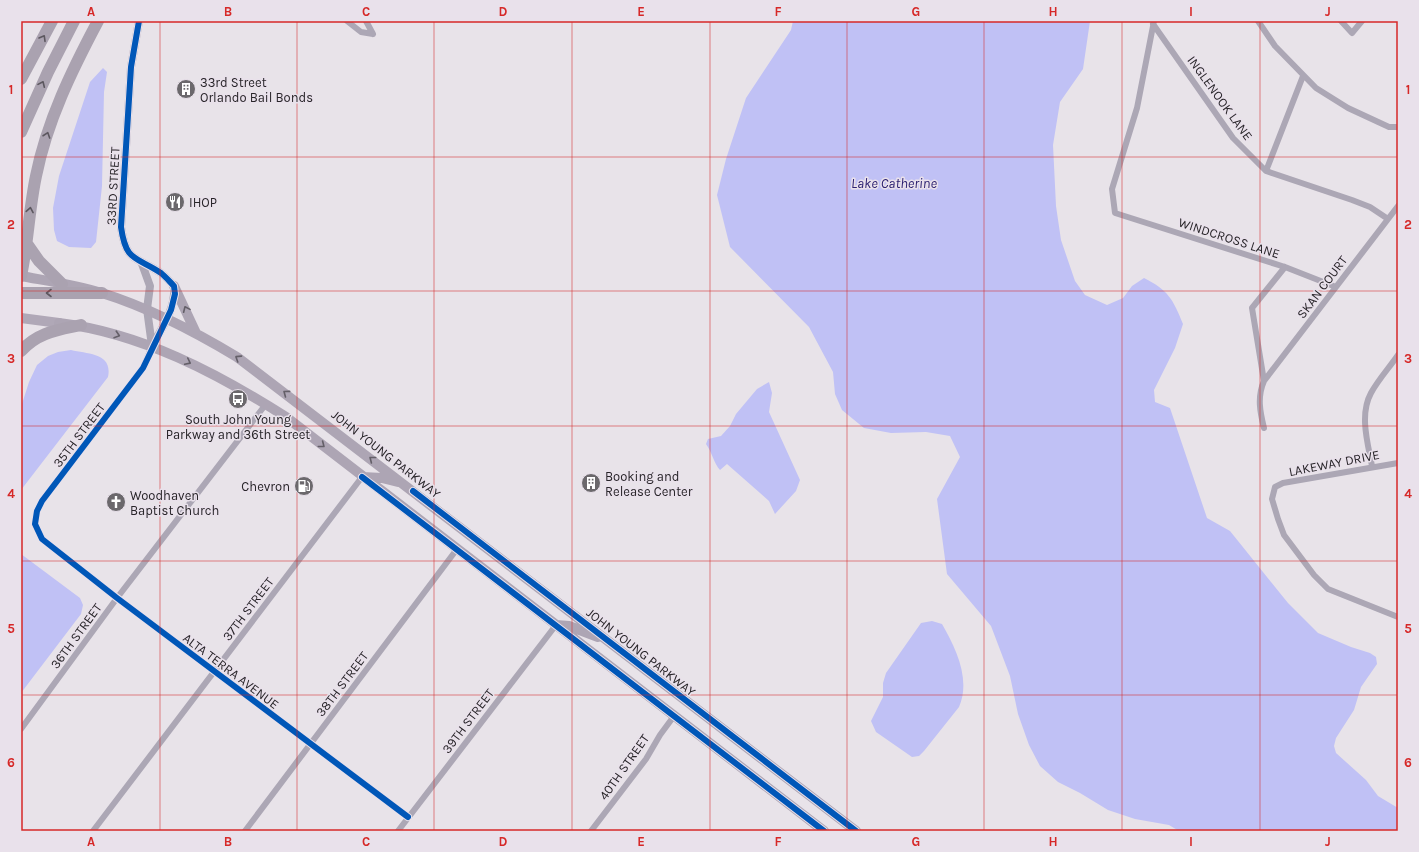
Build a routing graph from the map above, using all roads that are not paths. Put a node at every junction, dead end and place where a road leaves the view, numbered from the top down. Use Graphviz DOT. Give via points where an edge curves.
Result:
graph roads {
  1 [pos="52,21"];
  2 [pos="74,21"];
  3 [pos="98,21"];
  4 [pos="139,21"];
  5 [pos="347,21"];
  6 [pos="366,21"];
  7 [pos="1258,21"];
  8 [pos="1341,21"];
  9 [pos="1362,21"];
  10 [pos="1154,22"];
  11 [pos="1303,76"];
  12 [pos="21,79"];
  13 [pos="1398,127"];
  14 [pos="21,132"];
  15 [pos="1266,172"];
  16 [pos="1398,206"];
  17 [pos="1388,220"];
  18 [pos="25,242"];
  19 [pos="142,264"];
  20 [pos="1284,267"];
  21 [pos="21,276"];
  22 [pos="62,284"];
  23 [pos="174,286"];
  24 [pos="1336,287"];
  25 [pos="21,293"];
  26 [pos="102,293"];
  27 [pos="147,309"];
  28 [pos="21,318"];
  29 [pos="167,319"];
  30 [pos="59,323"];
  31 [pos="82,325"];
  32 [pos="196,333"];
  33 [pos="152,346"];
  34 [pos="21,351"];
  35 [pos="1398,356"];
  36 [pos="1264,381"];
  37 [pos="266,404"];
  38 [pos="1264,428"];
  39 [pos="1398,463"];
  40 [pos="1372,466"];
  41 [pos="362,477"];
  42 [pos="403,483"];
  43 [pos="42,539"];
  44 [pos="457,549"];
  45 [pos="117,598"];
  46 [pos="1398,617"];
  47 [pos="556,625"];
  48 [pos="609,642"];
  49 [pos="214,672"];
  50 [pos="674,716"];
  51 [pos="21,728"];
  52 [pos="310,744"];
  53 [pos="408,817"];
  54 [pos="93,831"];
  55 [pos="245,831"];
  56 [pos="398,831"];
  57 [pos="590,831"];
  58 [pos="824,831"];
  59 [pos="856,831"];
  12 -- 1 [label="highway, one-way"];
  14 -- 2 [label="highway, one-way"];
  18 -- 3 [label="highway, one-way" via="36,175 45,141 56,109"];
  4 -- 19 [label="street, 33RD STREET" via="131,67 121,227 126,249"];
  5 -- 6 [label="street" via="361,32 373,34"];
  7 -- 11 [label="street" via="1275,46"];
  8 -- 9 [label="street" via="1352,33"];
  10 -- 15 [label="street, INGLENOOK LANE" via="1233,138"];
  10 -- 20 [label="street, WINDCROSS LANE" via="1137,108 1112,189 1115,212"];
  11 -- 13 [label="street" via="1334,102 1389,127"];
  11 -- 15 [label="street"];
  15 -- 17 [label="street, INGLENOOK LANE" via="1370,207"];
  16 -- 17 [label="street, SKAN COURT"];
  17 -- 24 [label="street, SKAN COURT"];
  18 -- 21 [label="highway"];
  18 -- 22 [label="highway" via="39,261"];
  19 -- 23 [label="street, 33RD STREET" via="162,274"];
  19 -- 27 [label="street, 33RD STREET" via="150,286"];
  20 -- 24 [label="street, WINDCROSS LANE"];
  20 -- 36 [label="street" via="1252,308"];
  21 -- 22 [label="highway, JOHN YOUNG PARKWAY"];
  22 -- 26 [label="highway, JOHN YOUNG PARKWAY"];
  23 -- 29 [label="street" via="173,301"];
  32 -- 23 [label="highway, one-way"];
  24 -- 36 [label="street, SKAN COURT"];
  26 -- 25 [label="highway, one-way"];
  26 -- 27 [label="highway, JOHN YOUNG PARKWAY"];
  27 -- 29 [label="highway, JOHN YOUNG PARKWAY"];
  27 -- 33 [label="street, 33RD STREET"];
  28 -- 30 [label="main road"];
  29 -- 32 [label="highway, JOHN YOUNG PARKWAY"];
  29 -- 33 [label="street"];
  30 -- 31 [label="highway"];
  31 -- 33 [label="highway, one-way"];
  31 -- 34 [label="highway" via="50,331 37,337"];
  42 -- 32 [label="highway, JOHN YOUNG PARKWAY, one-way" via="261,374"];
  33 -- 37 [label="highway, one-way" via="215,375"];
  33 -- 43 [label="street, 35TH STREET" via="143,368 42,501 35,524"];
  35 -- 40 [label="street" via="1370,394 1365,420"];
  36 -- 38 [label="street" via="1260,395"];
  37 -- 41 [label="highway, one-way"];
  37 -- 45 [label="street, 36TH STREET"];
  39 -- 40 [label="street, LAKEWAY DRIVE"];
  40 -- 46 [label="street, LAKEWAY DRIVE" via="1283,484 1275,487 1272,498 1284,535 1314,575 1328,589"];
  41 -- 42 [label="highway"];
  41 -- 44 [label="highway"];
  41 -- 49 [label="street, 37TH STREET"];
  42 -- 48 [label="highway, JOHN YOUNG PARKWAY"];
  43 -- 45 [label="street, ALTA TERRA AVENUE"];
  44 -- 47 [label="highway"];
  44 -- 52 [label="street, 38TH STREET"];
  45 -- 49 [label="street, ALTA TERRA AVENUE"];
  45 -- 51 [label="street, 36TH STREET"];
  47 -- 48 [label="highway" via="569,626"];
  47 -- 50 [label="highway"];
  47 -- 53 [label="street, 39TH STREET"];
  48 -- 59 [label="highway, JOHN YOUNG PARKWAY"];
  49 -- 52 [label="street, ALTA TERRA AVENUE"];
  49 -- 54 [label="street, 37TH STREET"];
  50 -- 57 [label="street, 40TH STREET" via="646,759"];
  50 -- 58 [label="highway"];
  52 -- 53 [label="street, ALTA TERRA AVENUE"];
  52 -- 55 [label="street, 38TH STREET"];
  53 -- 56 [label="street, 39TH STREET"];
}
